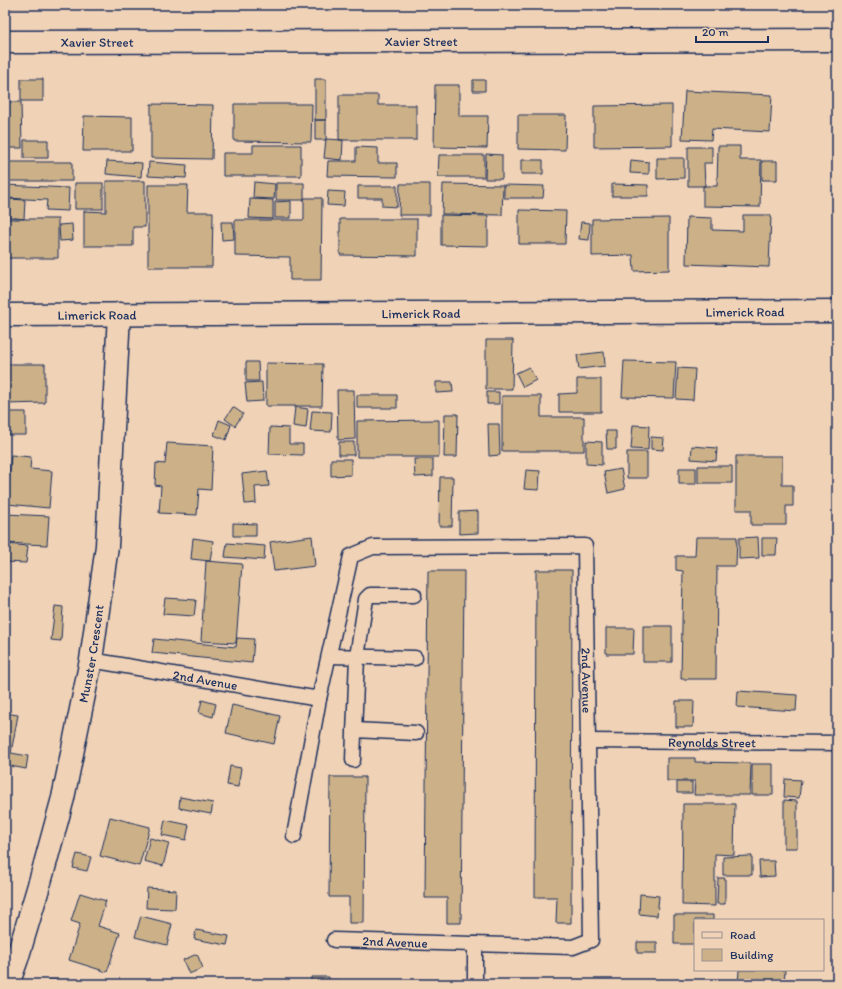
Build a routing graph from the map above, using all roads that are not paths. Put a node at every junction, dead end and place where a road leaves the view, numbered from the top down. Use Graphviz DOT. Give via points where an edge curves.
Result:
graph roads {
  1 [pos="837,40"];
  2 [pos="5,42"];
  3 [pos="837,311"];
  4 [pos="119,314"];
  5 [pos="5,315"];
  6 [pos="414,595"];
  7 [pos="329,656"];
  8 [pos="357,657"];
  9 [pos="415,658"];
  10 [pos="91,660"];
  11 [pos="319,699"];
  12 [pos="354,730"];
  13 [pos="416,733"];
  14 [pos="588,741"];
  15 [pos="837,743"];
  16 [pos="353,760"];
  17 [pos="294,836"];
  18 [pos="334,940"];
  19 [pos="475,944"];
  20 [pos="8,984"];
  21 [pos="475,984"];
  1 -- 2 [label="street, Xavier Street"];
  3 -- 4 [label="street, Limerick Road"];
  4 -- 5 [label="street, Limerick Road"];
  4 -- 10 [label="street, Munster Crescent" via="107,546"];
  6 -- 8 [label="lane" via="370,595 366,599"];
  7 -- 8 [label="lane"];
  7 -- 11 [label="lane, 2nd Avenue"];
  7 -- 14 [label="lane, 2nd Avenue" via="351,556 373,547 585,546"];
  8 -- 9 [label="lane"];
  8 -- 12 [label="lane"];
  10 -- 11 [label="lane, 2nd Avenue"];
  10 -- 20 [label="street, Munster Crescent" via="63,798 18,959"];
  11 -- 17 [label="lane, 2nd Avenue"];
  12 -- 13 [label="lane"];
  12 -- 16 [label="lane"];
  14 -- 15 [label="lane, Reynolds Street"];
  14 -- 19 [label="lane, 2nd Avenue" via="591,940 573,947"];
  18 -- 19 [label="lane, 2nd Avenue"];
  19 -- 21 [label="lane"];
}
